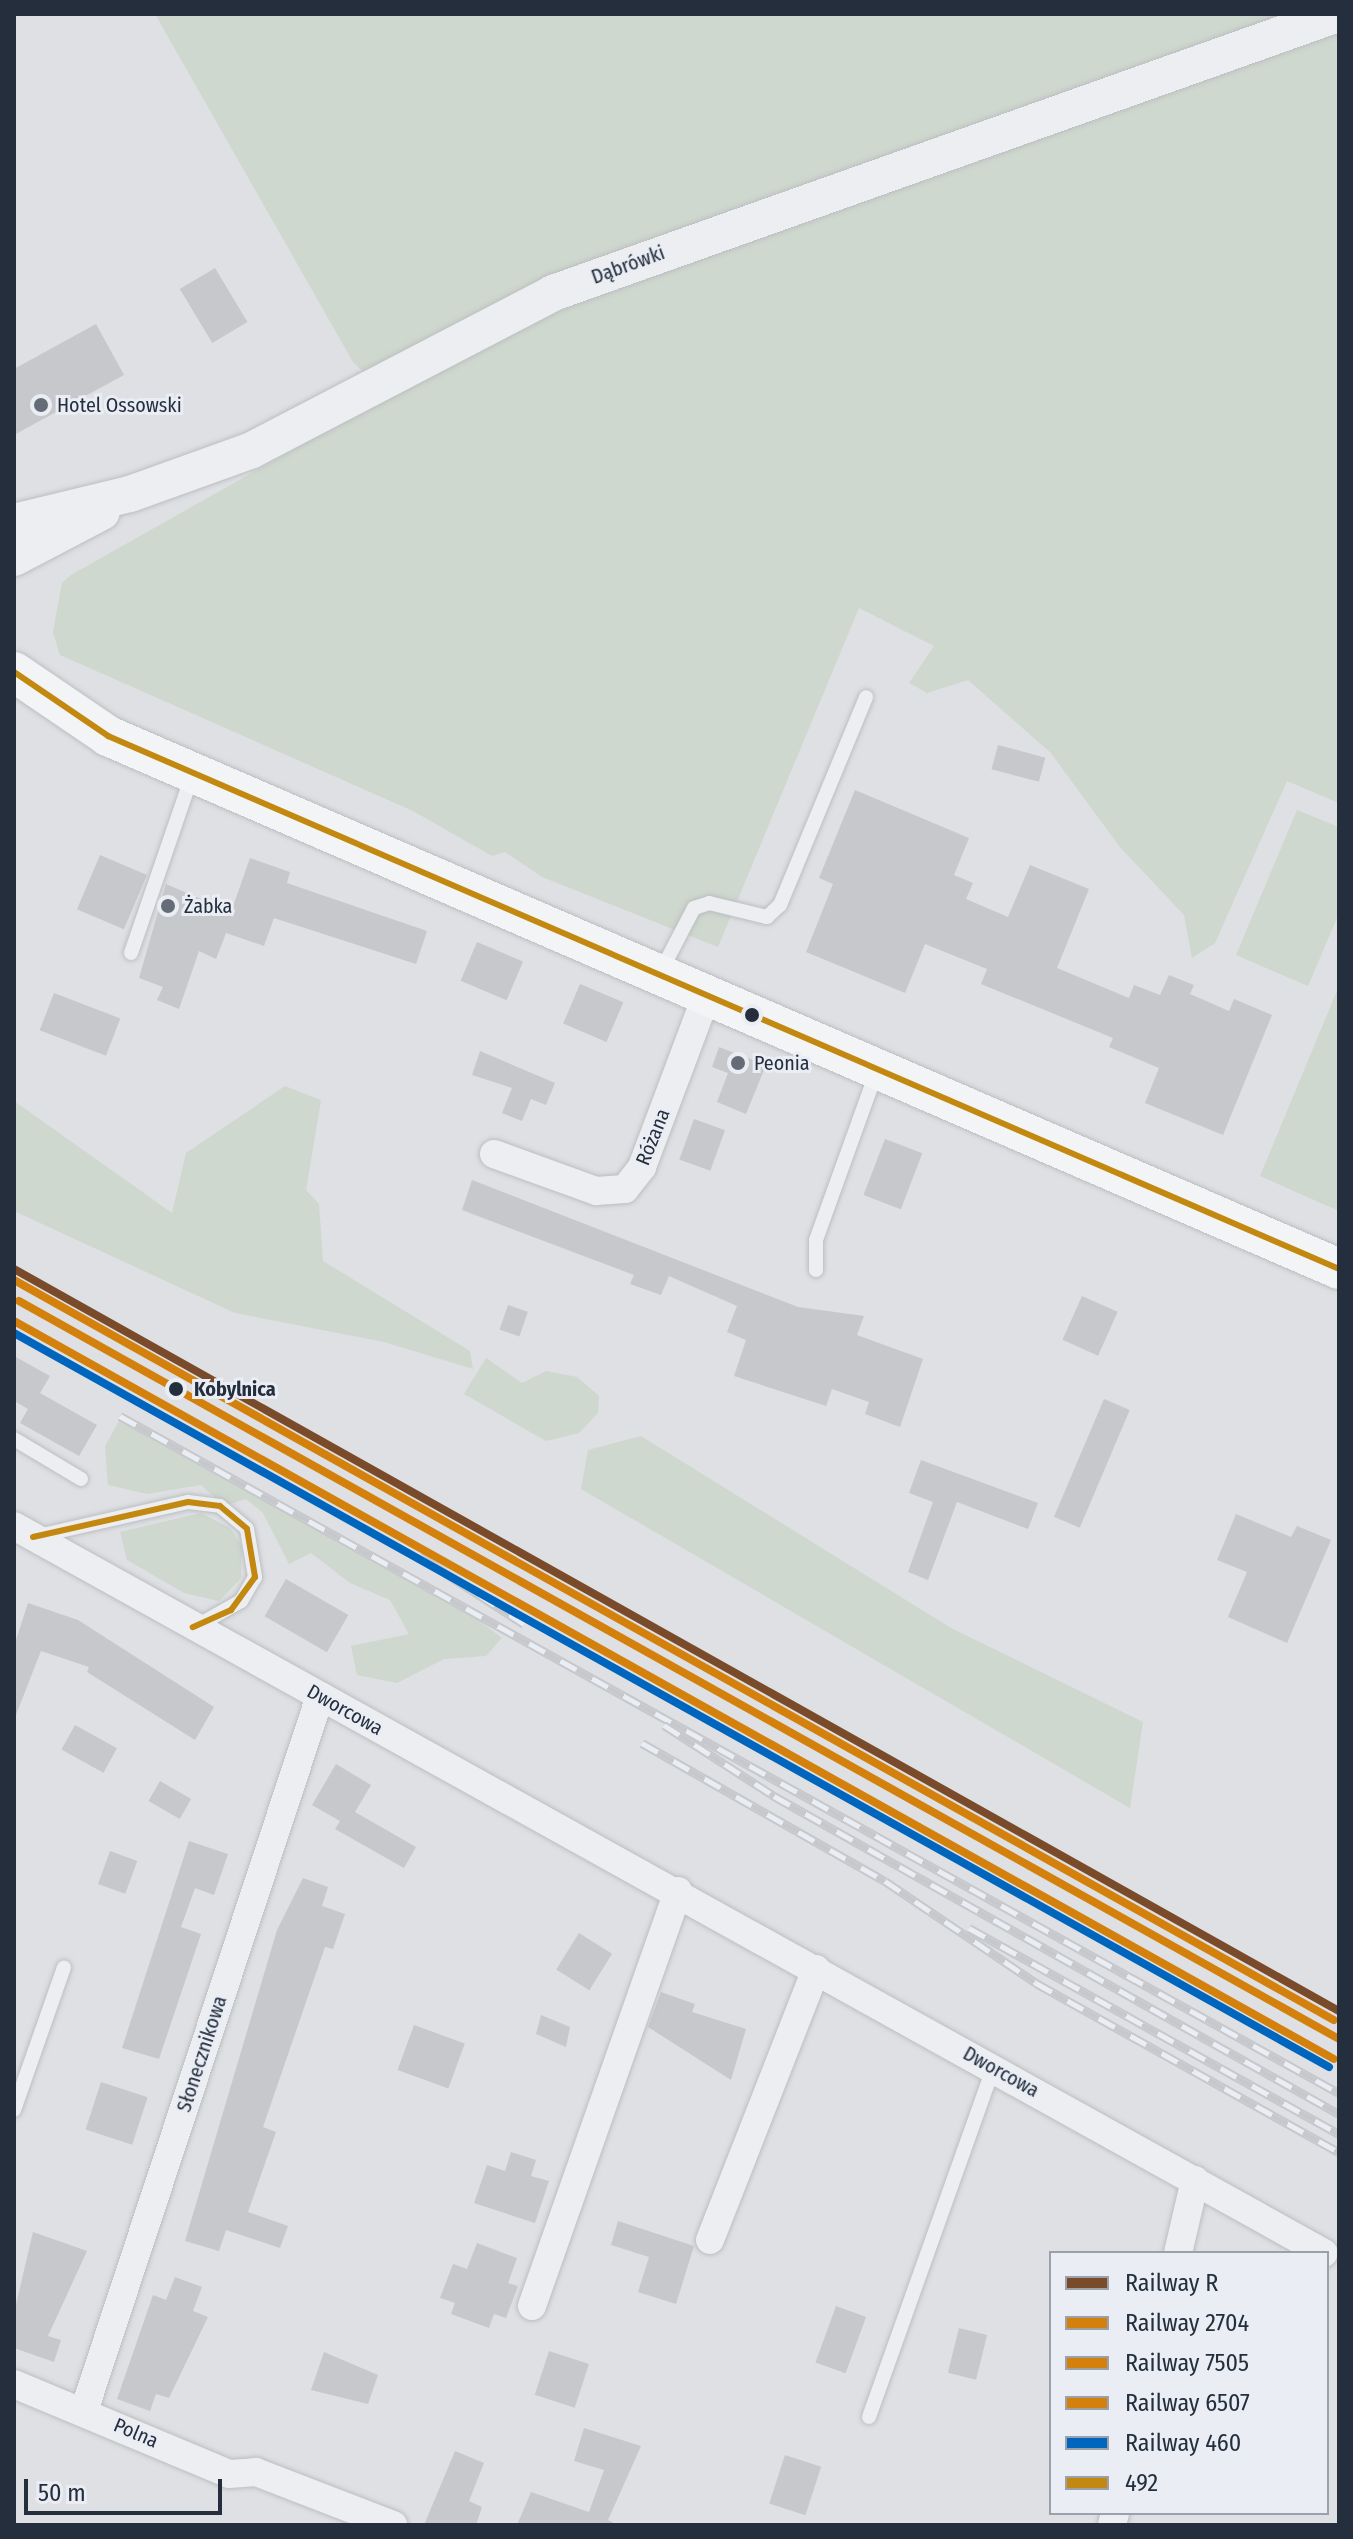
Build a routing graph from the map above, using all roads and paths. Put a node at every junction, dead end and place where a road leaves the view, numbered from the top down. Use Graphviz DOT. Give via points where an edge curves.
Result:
graph roads {
  1 [pos="1338,14"];
  2 [pos="130,494"];
  3 [pos="14,522"];
  4 [pos="14,558"];
  5 [pos="14,672"];
  6 [pos="866,697"];
  7 [pos="14,704"];
  8 [pos="108,736"];
  9 [pos="193,773"];
  10 [pos="131,953"];
  11 [pos="658,977"];
  12 [pos="706,997"];
  13 [pos="876,1071"];
  14 [pos="494,1154"];
  15 [pos="1339,1269"];
  16 [pos="816,1270"];
  17 [pos="14,1439"];
  18 [pos="81,1479"];
  19 [pos="24,1532"];
  20 [pos="193,1627"];
  21 [pos="320,1696"];
  22 [pos="678,1891"];
  23 [pos="64,1967"];
  24 [pos="816,1969"];
  25 [pos="993,2068"];
  26 [pos="14,2110"];
  27 [pos="1195,2180"];
  28 [pos="710,2240"];
  29 [pos="1178,2251"];
  30 [pos="1321,2251"];
  31 [pos="532,2306"];
  32 [pos="14,2384"];
  33 [pos="84,2411"];
  34 [pos="869,2417"];
  35 [pos="393,2525"];
  1 -- 2 [label="street, Dąbrówki" via="1145,77 553,293 252,450"];
  2 -- 3 [label="street, Dąbrówki"];
  2 -- 4 [label="street, Dąbrówki"];
  5 -- 8 [label="main road"];
  6 -- 11 [label="lane" via="780,905 767,917 709,903 694,908"];
  7 -- 8 [label="main road" via="77,732"];
  8 -- 9 [label="main road"];
  9 -- 10 [label="lane"];
  9 -- 11 [label="main road"];
  11 -- 12 [label="main road"];
  12 -- 13 [label="main road"];
  12 -- 14 [label="street, Różana" via="642,1167 625,1189 596,1191"];
  13 -- 15 [label="main road"];
  13 -- 16 [label="lane" via="816,1240"];
  17 -- 18 [label="lane"];
  19 -- 20 [label="street, Dworcowa"];
  19 -- 20 [label="lane" via="188,1502 220,1506 247,1529 255,1577 231,1610"];
  20 -- 21 [label="street, Dworcowa"];
  21 -- 22 [label="street, Dworcowa"];
  21 -- 33 [label="street, Słonecznikowa"];
  22 -- 24 [label="street, Dworcowa"];
  22 -- 31 [label="street"];
  23 -- 26 [label="lane"];
  24 -- 25 [label="street, Dworcowa"];
  24 -- 28 [label="street"];
  25 -- 27 [label="street, Dworcowa"];
  25 -- 34 [label="lane"];
  27 -- 29 [label="street"];
  27 -- 30 [label="street, Dworcowa"];
  32 -- 33 [label="street, Polna"];
  33 -- 35 [label="street, Polna" via="229,2474 256,2472"];
}
